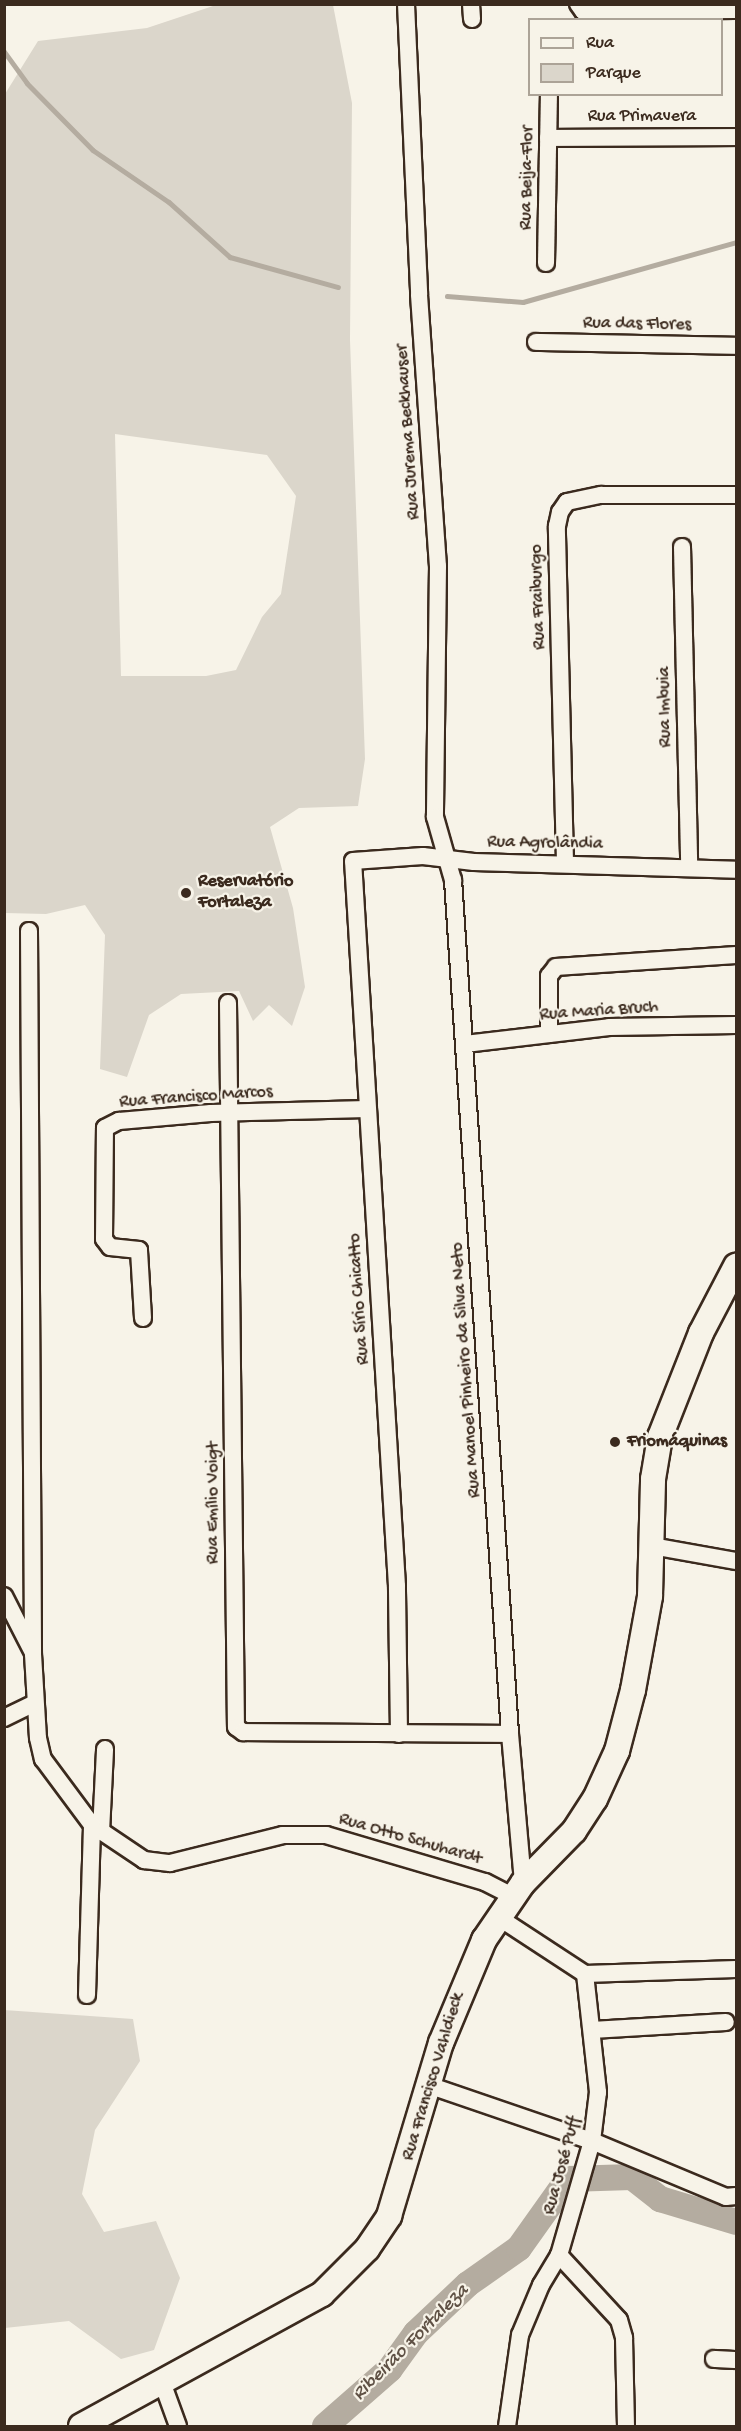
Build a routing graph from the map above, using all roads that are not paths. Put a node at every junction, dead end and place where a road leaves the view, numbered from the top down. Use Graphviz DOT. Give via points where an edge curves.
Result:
graph roads {
  1 [pos="406,4"];
  2 [pos="580,8"];
  3 [pos="736,10"];
  4 [pos="549,96"];
  5 [pos="736,137"];
  6 [pos="548,138"];
  7 [pos="546,263"];
  8 [pos="536,342"];
  9 [pos="736,346"];
  10 [pos="736,495"];
  11 [pos="682,547"];
  12 [pos="446,856"];
  13 [pos="353,861"];
  14 [pos="566,862"];
  15 [pos="689,867"];
  16 [pos="736,870"];
  17 [pos="29,931"];
  18 [pos="736,955"];
  19 [pos="228,1003"];
  20 [pos="736,1025"];
  21 [pos="549,1034"];
  22 [pos="465,1044"];
  23 [pos="368,1109"];
  24 [pos="227,1112"];
  25 [pos="736,1266"];
  26 [pos="143,1318"];
  27 [pos="652,1546"];
  28 [pos="736,1561"];
  29 [pos="4,1596"];
  30 [pos="33,1654"];
  31 [pos="35,1703"];
  32 [pos="4,1718"];
  33 [pos="399,1734"];
  34 [pos="510,1734"];
  35 [pos="105,1749"];
  36 [pos="97,1829"];
  37 [pos="518,1889"];
  38 [pos="498,1917"];
  39 [pos="736,1969"];
  40 [pos="585,1974"];
  41 [pos="87,1995"];
  42 [pos="726,2022"];
  43 [pos="592,2030"];
  44 [pos="428,2085"];
  45 [pos="590,2149"];
  46 [pos="736,2196"];
  47 [pos="559,2255"];
  48 [pos="714,2359"];
  49 [pos="736,2360"];
  50 [pos="162,2382"];
  51 [pos="81,2427"];
  52 [pos="178,2427"];
  53 [pos="507,2427"];
  54 [pos="626,2427"];
  1 -- 12 [label="street, Rua Jurema Beckhauser" via="419,296 438,566 435,817"];
  2 -- 3 [label="street"];
  4 -- 6 [label="street, Rua Beija-Flor"];
  5 -- 6 [label="street, Rua Primavera"];
  6 -- 7 [label="street, Rua Beija-Flor"];
  8 -- 9 [label="street, Rua das Flores"];
  10 -- 14 [label="street, Rua Fraiburgo" via="601,495 567,502 560,512 556,526"];
  11 -- 15 [label="street, Rua Imbuia"];
  12 -- 13 [label="street, Rua Agrolândia"];
  12 -- 14 [label="street, Rua Agrolândia" via="474,862"];
  12 -- 22 [label="street, Rua Manoel Pinheiro da Silva Neto" via="453,880"];
  13 -- 23 [label="street, Rua Sírio Chicatto"];
  14 -- 15 [label="street, Rua Agrolândia"];
  15 -- 16 [label="street, Rua Agrolândia"];
  17 -- 30 [label="street"];
  18 -- 21 [label="street" via="556,967 549,976"];
  19 -- 24 [label="street, Rua Emílio Voigt"];
  20 -- 21 [label="street, Rua Maria Bruch" via="609,1027"];
  21 -- 22 [label="street, Rua Maria Bruch"];
  22 -- 34 [label="street, Rua Manoel Pinheiro da Silva Neto"];
  23 -- 24 [label="street, Rua Francisco Marcos"];
  23 -- 33 [label="street, Rua Sírio Chicatto" via="397,1586"];
  24 -- 26 [label="street, Rua Francisco Marcos" via="119,1121 105,1128 104,1239 110,1247 139,1249"];
  24 -- 33 [label="street, Rua Emílio Voigt" via="236,1727 243,1732"];
  25 -- 27 [label="main road, Rua Francisco Vahldieck" via="701,1333 664,1422 653,1479"];
  27 -- 28 [label="street"];
  27 -- 37 [label="main road, Rua Francisco Vahldieck" via="643,1642 607,1777 574,1831"];
  29 -- 30 [label="street, Rua Otto Schuhardt"];
  30 -- 31 [label="street, Rua Otto Schuhardt"];
  31 -- 32 [label="street"];
  31 -- 36 [label="street, Rua Otto Schuhardt" via="43,1759"];
  33 -- 34 [label="street, Rua Emílio Voigt"];
  34 -- 37 [label="street, Rua Manoel Pinheiro da Silva Neto"];
  35 -- 36 [label="street"];
  36 -- 37 [label="street, Rua Otto Schuhardt" via="144,1860 170,1863 283,1835 327,1835"];
  36 -- 41 [label="street"];
  37 -- 38 [label="main road, Rua Francisco Vahldieck"];
  38 -- 40 [label="street"];
  38 -- 44 [label="main road, Rua Francisco Vahldieck" via="460,1990"];
  39 -- 40 [label="street"];
  40 -- 43 [label="street, Rua José Puff"];
  42 -- 43 [label="street"];
  43 -- 45 [label="street, Rua José Puff" via="598,2092"];
  44 -- 45 [label="street"];
  44 -- 50 [label="main road, Rua Francisco Vahldieck" via="389,2216 367,2249 322,2294"];
  45 -- 46 [label="street" via="726,2197"];
  45 -- 47 [label="street, Rua José Puff"];
  47 -- 53 [label="street, Rua José Puff" via="520,2334"];
  47 -- 54 [label="street" via="619,2320 624,2338"];
  48 -- 49 [label="street"];
  50 -- 51 [label="main road, Rua Francisco Vahldieck"];
  50 -- 52 [label="street"];
}
